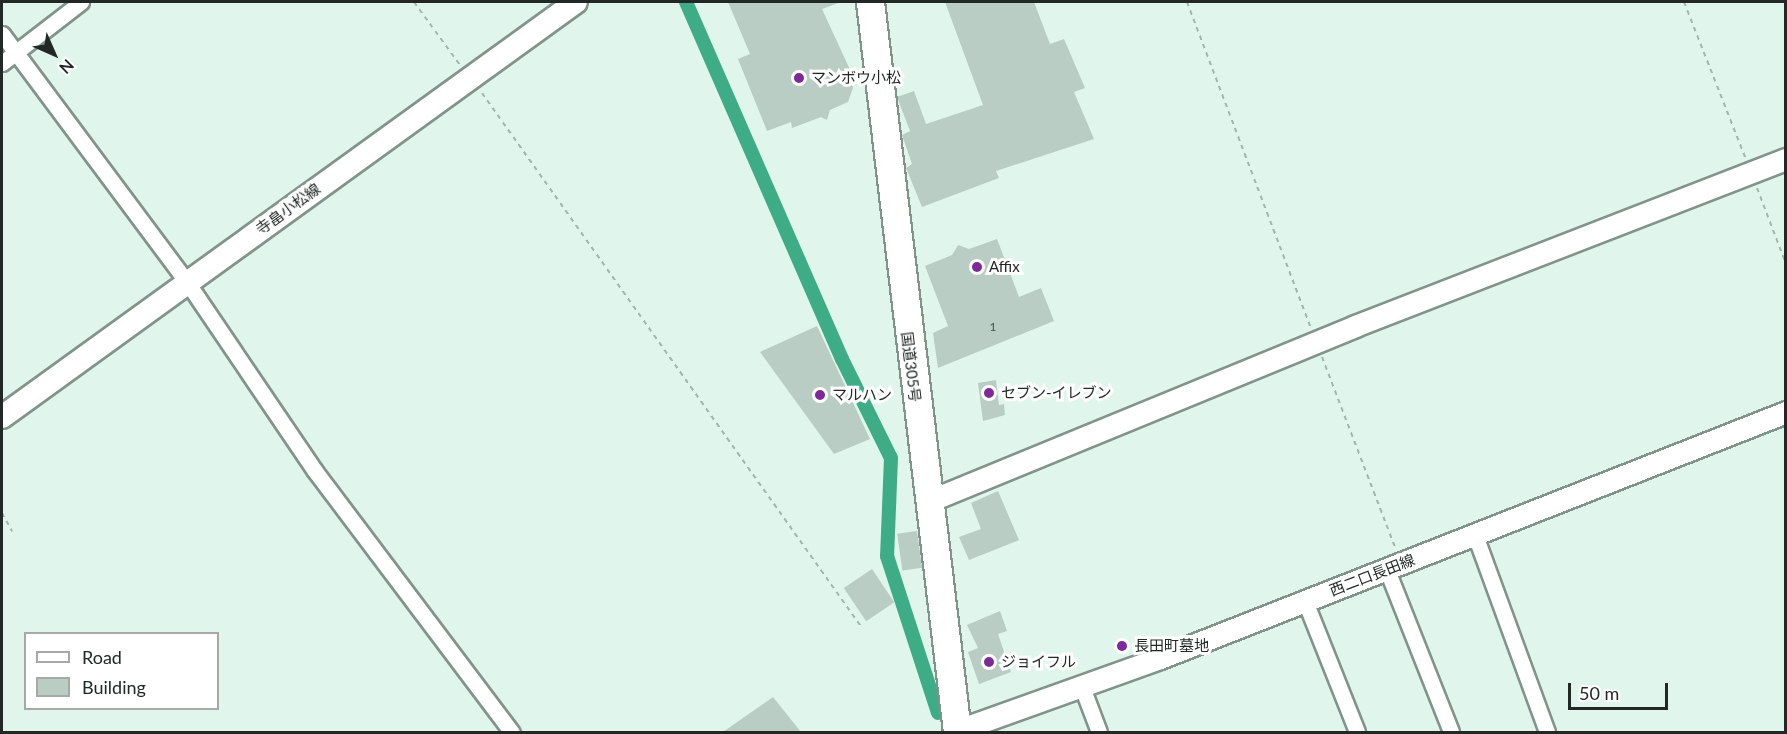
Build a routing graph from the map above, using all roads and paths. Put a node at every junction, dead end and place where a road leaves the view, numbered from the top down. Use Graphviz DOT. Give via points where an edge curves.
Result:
graph roads {
  1 [pos="81,2"];
  2 [pos="414,2"];
  3 [pos="576,2"];
  4 [pos="870,2"];
  5 [pos="1186,2"];
  6 [pos="1684,2"];
  7 [pos="2,34"];
  8 [pos="18,52"];
  9 [pos="2,63"];
  10 [pos="476,86"];
  11 [pos="1785,159"];
  12 [pos="1751,173"];
  13 [pos="1785,264"];
  14 [pos="187,282"];
  15 [pos="1316,343"];
  16 [pos="1785,412"];
  17 [pos="2,417"];
  18 [pos="928,501"];
  19 [pos="2,513"];
  20 [pos="12,531"];
  21 [pos="1475,535"];
  22 [pos="1394,567"];
  23 [pos="1305,601"];
  24 [pos="862,628"];
  25 [pos="1082,687"];
  26 [pos="512,732"];
  27 [pos="955,732"];
  28 [pos="1099,732"];
  29 [pos="1357,732"];
  30 [pos="1451,732"];
  31 [pos="1547,732"];
  1 -- 8 [label="street"];
  2 -- 10 [label="path"];
  3 -- 10 [label="main road, 寺畠小松線"];
  4 -- 18 [label="highway, 国道305号"];
  5 -- 15 [label="path"];
  6 -- 12 [label="path"];
  7 -- 8 [label="street"];
  8 -- 9 [label="street"];
  8 -- 14 [label="street"];
  10 -- 14 [label="main road, 寺畠小松線"];
  10 -- 24 [label="path"];
  11 -- 12 [label="street"];
  12 -- 13 [label="path"];
  12 -- 15 [label="street"];
  14 -- 17 [label="main road, 寺畠小松線"];
  14 -- 26 [label="street" via="315,471"];
  15 -- 18 [label="street"];
  15 -- 22 [label="path"];
  16 -- 21 [label="street, 西二口長田線"];
  18 -- 27 [label="highway, 国道305号"];
  19 -- 20 [label="path"];
  21 -- 22 [label="street, 西二口長田線"];
  21 -- 31 [label="street"];
  22 -- 23 [label="street, 西二口長田線"];
  22 -- 30 [label="street"];
  23 -- 25 [label="street, 西二口長田線"];
  23 -- 29 [label="street"];
  25 -- 27 [label="street, 西二口長田線"];
  25 -- 28 [label="street"];
}
